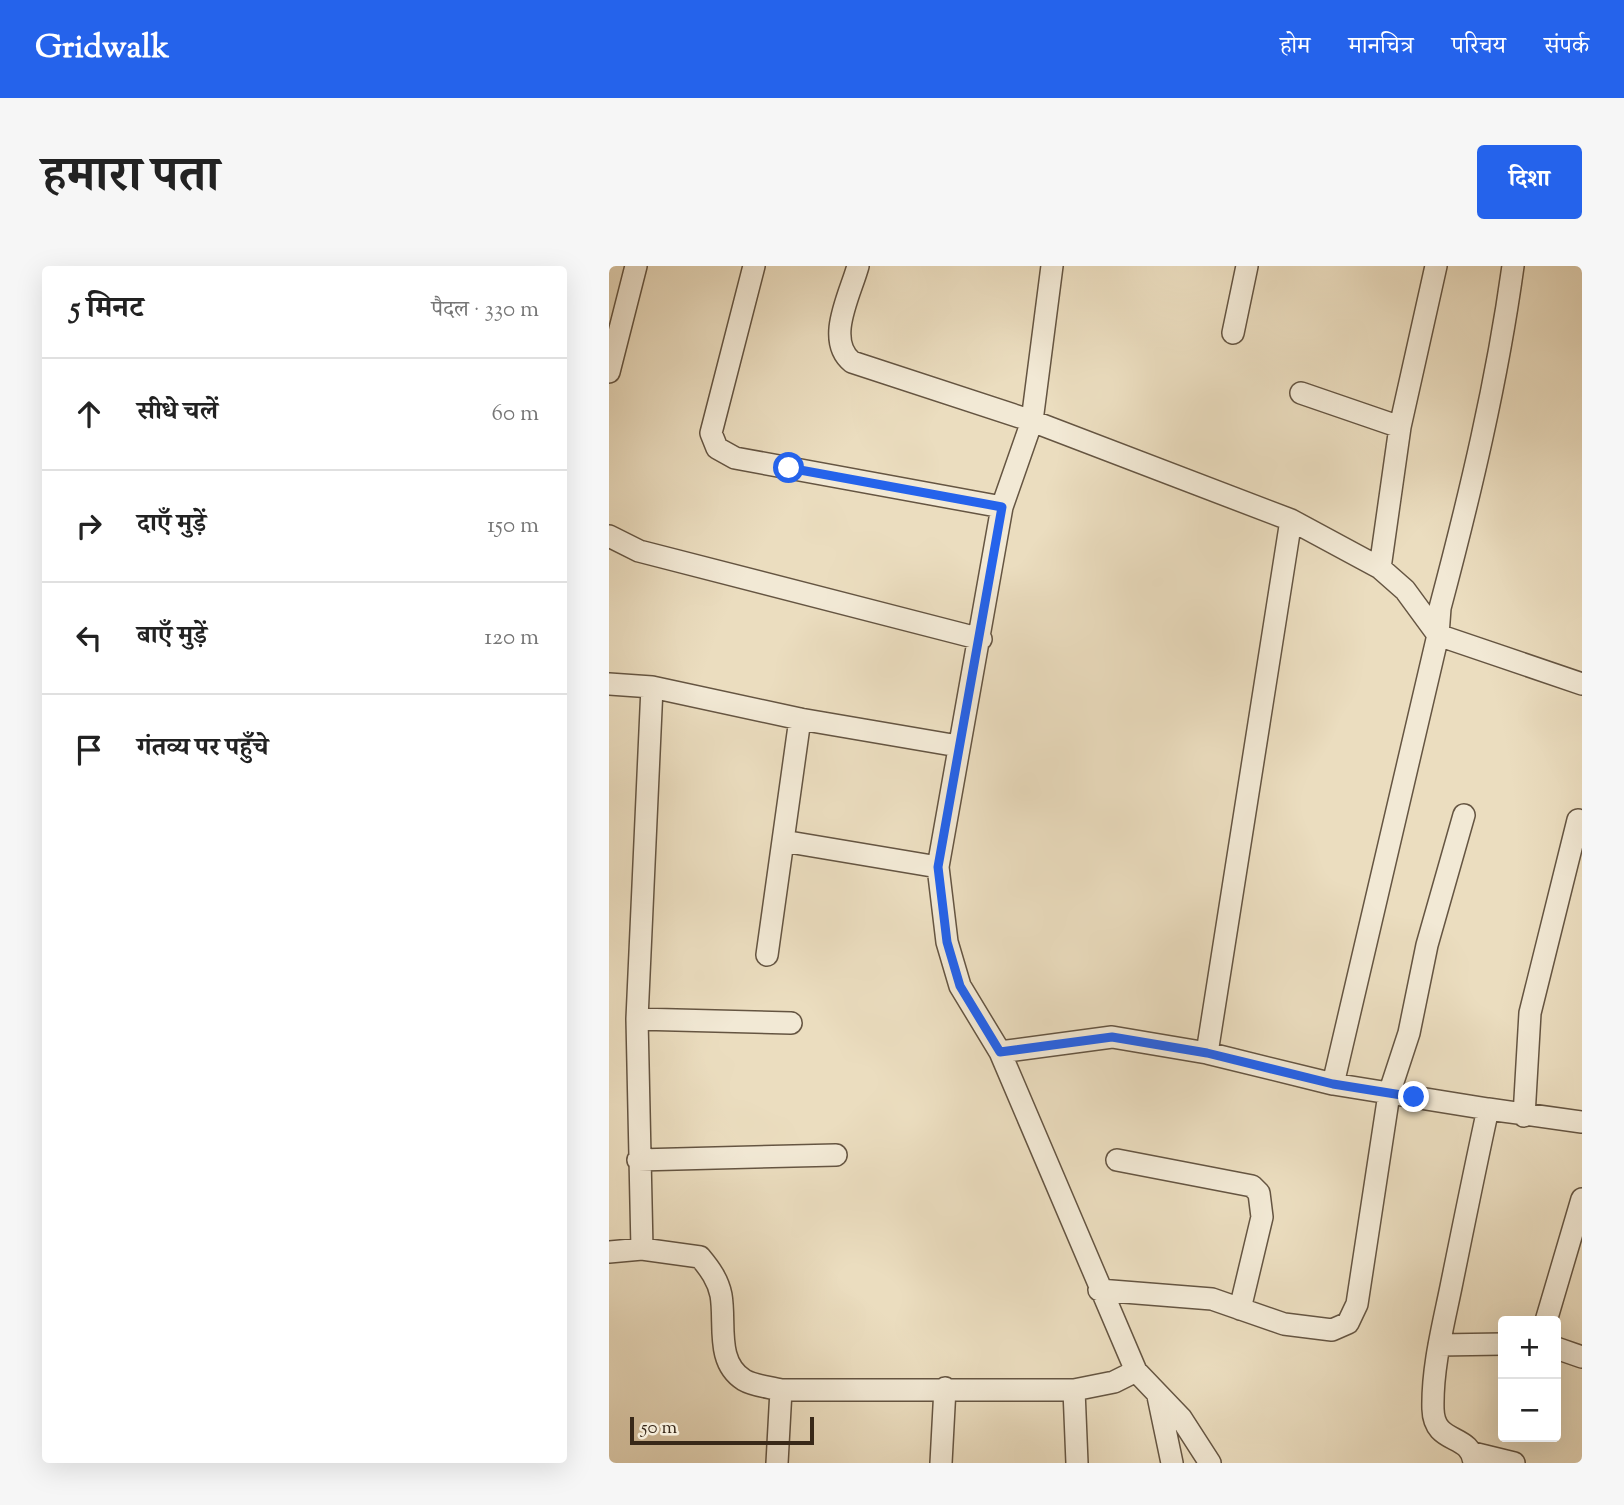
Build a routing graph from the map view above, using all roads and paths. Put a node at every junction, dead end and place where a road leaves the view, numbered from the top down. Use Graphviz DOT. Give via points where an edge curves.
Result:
graph roads {
  1 [pos="636,266"];
  2 [pos="754,266"];
  3 [pos="859,266"];
  4 [pos="1052,266"];
  5 [pos="1248,266"];
  6 [pos="1436,266"];
  7 [pos="1513,266"];
  8 [pos="1233,332"];
  9 [pos="609,372"];
  10 [pos="1301,393"];
  11 [pos="1032,421"];
  12 [pos="1400,427"];
  13 [pos="1002,507"];
  14 [pos="1291,520"];
  15 [pos="609,536"];
  16 [pos="1380,568"];
  17 [pos="1439,635"];
  18 [pos="981,639"];
  19 [pos="609,684"];
  20 [pos="1582,684"];
  21 [pos="652,687"];
  22 [pos="800,719"];
  23 [pos="958,746"];
  24 [pos="1464,815"];
  25 [pos="1578,820"];
  26 [pos="783,841"];
  27 [pos="938,867"];
  28 [pos="767,955"];
  29 [pos="636,1020"];
  30 [pos="791,1023"];
  31 [pos="1000,1052"];
  32 [pos="1207,1053"];
  33 [pos="1333,1084"];
  34 [pos="1389,1094"];
  35 [pos="1487,1109"];
  36 [pos="1524,1116"];
  37 [pos="1582,1122"];
  38 [pos="836,1155"];
  39 [pos="638,1160"];
  40 [pos="1117,1160"];
  41 [pos="1582,1199"];
  42 [pos="1578,1237"];
  43 [pos="642,1249"];
  44 [pos="609,1252"];
  45 [pos="1099,1290"];
  46 [pos="1240,1309"];
  47 [pos="1548,1316"];
  48 [pos="1498,1344"];
  49 [pos="1439,1345"];
  50 [pos="1561,1350"];
  51 [pos="1582,1357"];
  52 [pos="1136,1370"];
  53 [pos="945,1388"];
  54 [pos="781,1390"];
  55 [pos="1075,1390"];
  56 [pos="1158,1394"];
  57 [pos="1474,1458"];
  58 [pos="777,1463"];
  59 [pos="941,1463"];
  60 [pos="1077,1463"];
  61 [pos="1172,1463"];
  62 [pos="1210,1463"];
  63 [pos="1514,1463"];
  1 -- 9 [label="street"];
  2 -- 13 [label="street" via="711,433 717,448 735,458"];
  3 -- 11 [label="street" via="838,337 841,353 852,362"];
  4 -- 11 [label="street"];
  5 -- 8 [label="street"];
  6 -- 12 [label="street"];
  7 -- 17 [label="street" via="1481,451 1440,608"];
  10 -- 12 [label="street"];
  11 -- 13 [label="street"];
  11 -- 14 [label="street"];
  12 -- 16 [label="street"];
  13 -- 18 [label="street"];
  14 -- 16 [label="street"];
  14 -- 32 [label="street"];
  15 -- 18 [label="street" via="639,551"];
  16 -- 17 [label="street" via="1405,590"];
  17 -- 20 [label="street"];
  17 -- 33 [label="street"];
  18 -- 23 [label="street"];
  19 -- 21 [label="street"];
  21 -- 22 [label="street"];
  21 -- 29 [label="street"];
  22 -- 23 [label="street"];
  22 -- 26 [label="street"];
  23 -- 27 [label="street"];
  24 -- 34 [label="street"];
  25 -- 36 [label="street" via="1530,1013"];
  26 -- 27 [label="street"];
  26 -- 28 [label="street"];
  27 -- 31 [label="street" via="947,942 960,986"];
  29 -- 30 [label="street"];
  29 -- 39 [label="street"];
  31 -- 32 [label="street" via="1112,1037"];
  31 -- 45 [label="street"];
  32 -- 33 [label="street"];
  33 -- 34 [label="street"];
  34 -- 35 [label="street"];
  34 -- 46 [label="street" via="1357,1304 1348,1323 1320,1329 1284,1324"];
  35 -- 36 [label="street"];
  35 -- 49 [label="street"];
  36 -- 37 [label="street"];
  38 -- 39 [label="street"];
  39 -- 43 [label="street"];
  40 -- 46 [label="street" via="1252,1186 1259,1193 1262,1217"];
  41 -- 42 [label="street"];
  42 -- 47 [label="street"];
  43 -- 44 [label="street"];
  43 -- 54 [label="street" via="700,1257 721,1294 725,1351 733,1371 746,1382"];
  45 -- 46 [label="street" via="1212,1299"];
  45 -- 52 [label="street"];
  48 -- 49 [label="street"];
  49 -- 57 [label="street" via="1435,1424 1441,1434 1465,1445"];
  50 -- 51 [label="street"];
  52 -- 55 [label="street" via="1114,1382"];
  52 -- 56 [label="street"];
  53 -- 54 [label="street"];
  53 -- 55 [label="street"];
  53 -- 59 [label="street"];
  54 -- 58 [label="street"];
  55 -- 60 [label="street"];
  56 -- 61 [label="street"];
  56 -- 62 [label="street"];
  57 -- 63 [label="street"];
}
